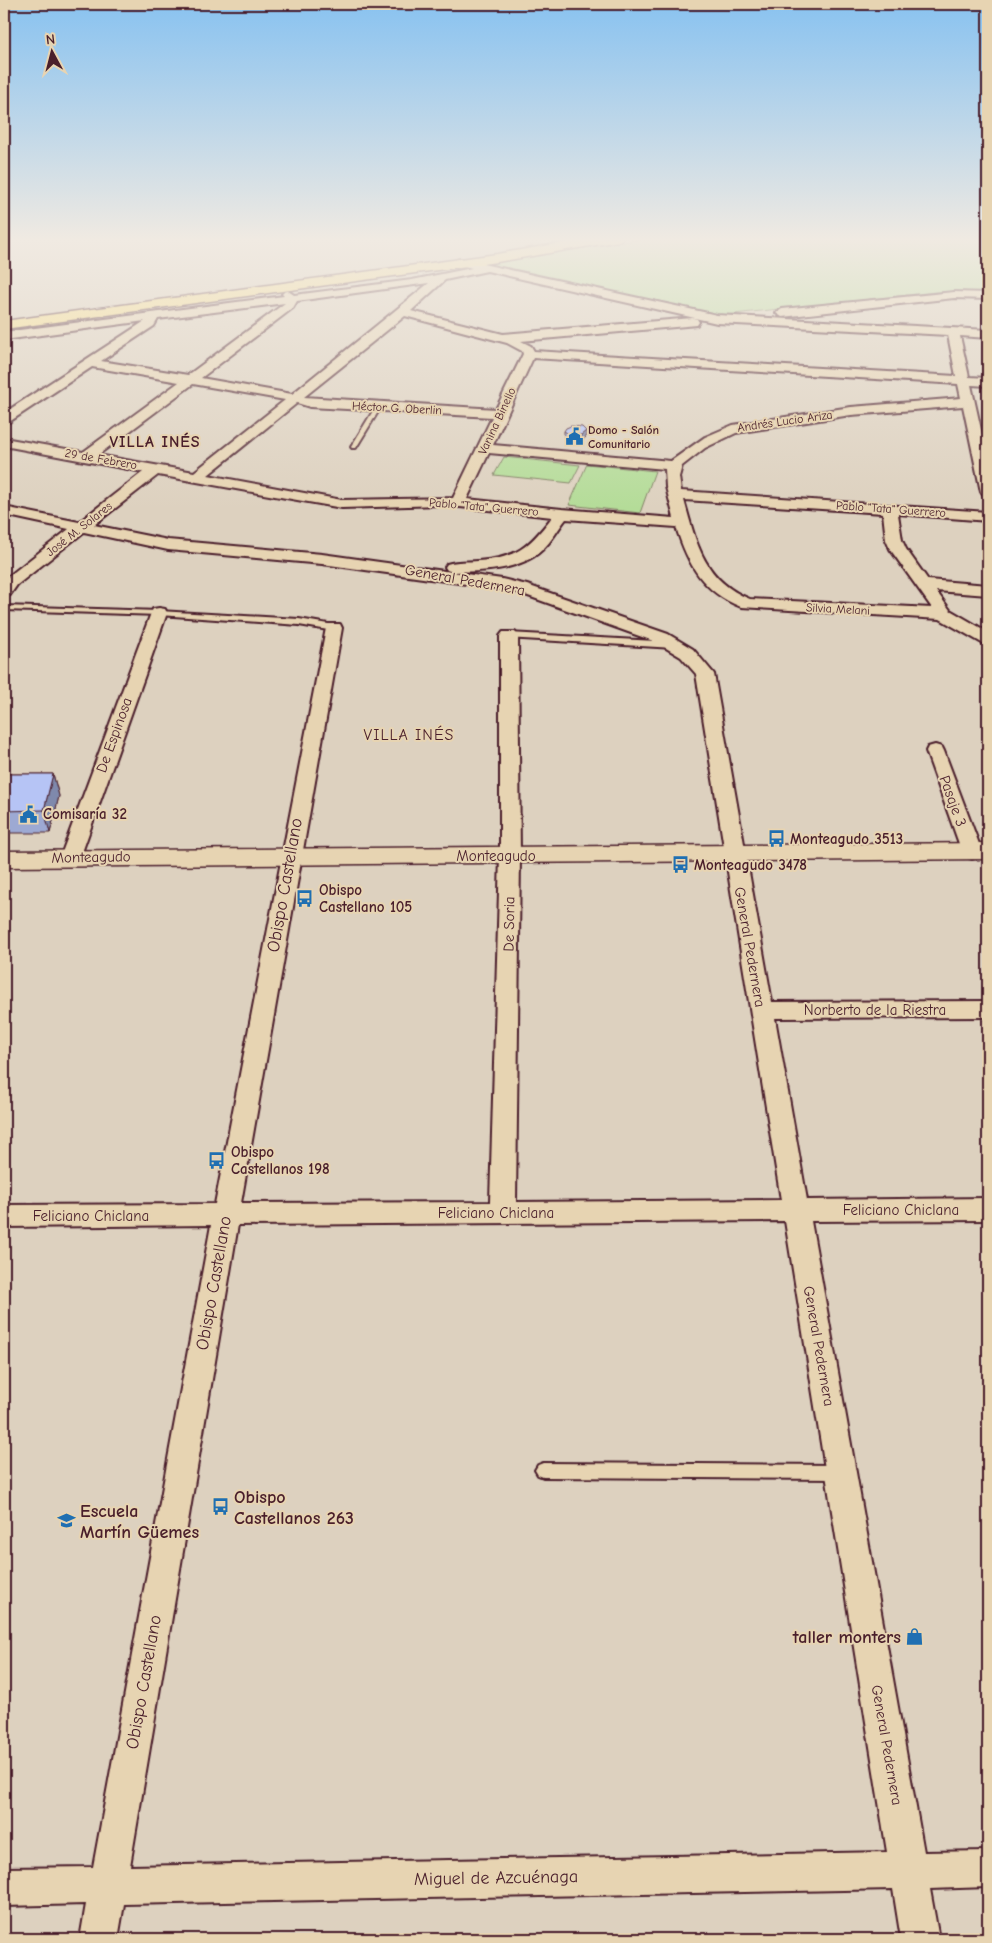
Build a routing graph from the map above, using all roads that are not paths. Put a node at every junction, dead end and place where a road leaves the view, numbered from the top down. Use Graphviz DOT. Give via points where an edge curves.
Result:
graph roads {
  1 [pos="66,328"];
  2 [pos="143,328"];
  3 [pos="260,328"];
  4 [pos="382,328"];
  5 [pos="461,328"];
  6 [pos="628,328"];
  7 [pos="863,328"];
  8 [pos="953,332"];
  9 [pos="988,334"];
  10 [pos="4,336"];
  11 [pos="542,336"];
  12 [pos="500,338"];
  13 [pos="528,352"];
  14 [pos="88,362"];
  15 [pos="190,379"];
  16 [pos="964,380"];
  17 [pos="988,382"];
  18 [pos="294,398"];
  19 [pos="969,402"];
  20 [pos="378,407"];
  21 [pos="501,413"];
  22 [pos="4,419"];
  23 [pos="4,442"];
  24 [pos="984,445"];
  25 [pos="354,446"];
  26 [pos="485,448"];
  27 [pos="86,457"];
  28 [pos="674,466"];
  29 [pos="156,469"];
  30 [pos="198,477"];
  31 [pos="988,492"];
  32 [pos="675,495"];
  33 [pos="458,502"];
  34 [pos="890,509"];
  35 [pos="4,511"];
  36 [pos="562,514"];
  37 [pos="988,516"];
  38 [pos="682,523"];
  39 [pos="82,527"];
  40 [pos="400,568"];
  41 [pos="6,585"];
  42 [pos="924,585"];
  43 [pos="988,590"];
  44 [pos="4,608"];
  45 [pos="159,613"];
  46 [pos="944,614"];
  47 [pos="334,628"];
  48 [pos="509,636"];
  49 [pos="988,639"];
  50 [pos="677,645"];
  51 [pos="935,751"];
  52 [pos="980,851"];
  53 [pos="734,854"];
  54 [pos="290,856"];
  55 [pos="510,856"];
  56 [pos="4,858"];
  57 [pos="70,858"];
  58 [pos="988,1009"];
  59 [pos="761,1010"];
  60 [pos="988,1209"];
  61 [pos="796,1210"];
  62 [pos="503,1212"];
  63 [pos="226,1214"];
  64 [pos="4,1216"];
  65 [pos="543,1470"];
  66 [pos="840,1472"];
  67 [pos="988,1869"];
  68 [pos="908,1871"];
  69 [pos="108,1886"];
  70 [pos="4,1887"];
  71 [pos="99,1939"];
  72 [pos="920,1939"];
  1 -- 10 [label="street"];
  2 -- 14 [label="street"];
  3 -- 15 [label="street"];
  4 -- 18 [label="street"];
  5 -- 12 [label="street"];
  6 -- 11 [label="street"];
  7 -- 8 [label="street"];
  8 -- 9 [label="street"];
  8 -- 16 [label="street"];
  11 -- 12 [label="street"];
  11 -- 13 [label="street" via="532,342"];
  12 -- 13 [label="street" via="518,343"];
  13 -- 16 [label="street"];
  13 -- 21 [label="street, Vanina Binello"];
  14 -- 15 [label="street, Héctor G. Oberlin"];
  14 -- 22 [label="street"];
  15 -- 18 [label="street, Héctor G. Oberlin"];
  15 -- 27 [label="street"];
  16 -- 17 [label="street"];
  16 -- 19 [label="street"];
  18 -- 20 [label="street, Héctor G. Oberlin" via="310,403"];
  18 -- 30 [label="street"];
  19 -- 24 [label="street"];
  19 -- 28 [label="street, Andrés Lucio Ariza" via="820,415 733,429 716,436"];
  20 -- 21 [label="street, Héctor G. Oberlin"];
  20 -- 25 [label="lane"];
  21 -- 26 [label="street, Vanina Binello"];
  23 -- 27 [label="street, 29 de Febrero"];
  24 -- 31 [label="street"];
  26 -- 28 [label="street"];
  26 -- 33 [label="street, Vanina Binello"];
  27 -- 29 [label="street, 29 de Febrero"];
  28 -- 32 [label="street" via="671,476"];
  29 -- 30 [label="street, 29 de Febrero"];
  29 -- 39 [label="street, José M. Solares"];
  30 -- 33 [label="street, Pablo \"Tata\" Guerrero" via="342,504"];
  32 -- 34 [label="street, Pablo \"Tata\" Guerrero"];
  32 -- 38 [label="street"];
  33 -- 36 [label="street, Pablo \"Tata\" Guerrero"];
  34 -- 37 [label="street, Pablo \"Tata\" Guerrero"];
  34 -- 42 [label="street" via="898,549"];
  35 -- 39 [label="street, General Pedernera"];
  36 -- 38 [label="street, Pablo \"Tata\" Guerrero"];
  36 -- 40 [label="street" via="535,548 521,557 469,566"];
  38 -- 46 [label="street, Silvia Melani" via="696,560 718,588 747,604"];
  39 -- 40 [label="street, General Pedernera" via="187,547"];
  39 -- 41 [label="street, José M. Solares"];
  40 -- 50 [label="street, General Pedernera" via="521,588"];
  42 -- 43 [label="street"];
  42 -- 46 [label="street"];
  44 -- 45 [label="lane"];
  45 -- 47 [label="lane" via="298,622"];
  45 -- 57 [label="street, De Espinosa"];
  46 -- 49 [label="street"];
  47 -- 54 [label="street, Obispo Castellano"];
  48 -- 50 [label="lane"];
  48 -- 55 [label="street, De Soria"];
  50 -- 53 [label="street, General Pedernera" via="696,660 706,674"];
  51 -- 52 [label="street, Pasaje 3"];
  52 -- 53 [label="street, Monteagudo"];
  53 -- 55 [label="street, Monteagudo"];
  53 -- 59 [label="street, General Pedernera"];
  54 -- 55 [label="street, Monteagudo"];
  54 -- 57 [label="street, Monteagudo"];
  54 -- 63 [label="street, Obispo Castellano"];
  55 -- 62 [label="street, De Soria"];
  56 -- 57 [label="street, Monteagudo"];
  58 -- 59 [label="street, Norberto de la Riestra"];
  59 -- 61 [label="street, General Pedernera"];
  60 -- 61 [label="street, Feliciano Chiclana"];
  61 -- 62 [label="street, Feliciano Chiclana"];
  61 -- 66 [label="street, General Pedernera"];
  62 -- 63 [label="street, Feliciano Chiclana"];
  63 -- 64 [label="street, Feliciano Chiclana"];
  63 -- 69 [label="street, Obispo Castellano"];
  65 -- 66 [label="lane"];
  66 -- 68 [label="street, General Pedernera"];
  67 -- 68 [label="street, Miguel de Azcuénaga"];
  68 -- 69 [label="street, Miguel de Azcuénaga"];
  68 -- 72 [label="street, General Pedernera"];
  69 -- 70 [label="street, Miguel de Azcuénaga"];
  69 -- 71 [label="street, Obispo Castellano"];
}
